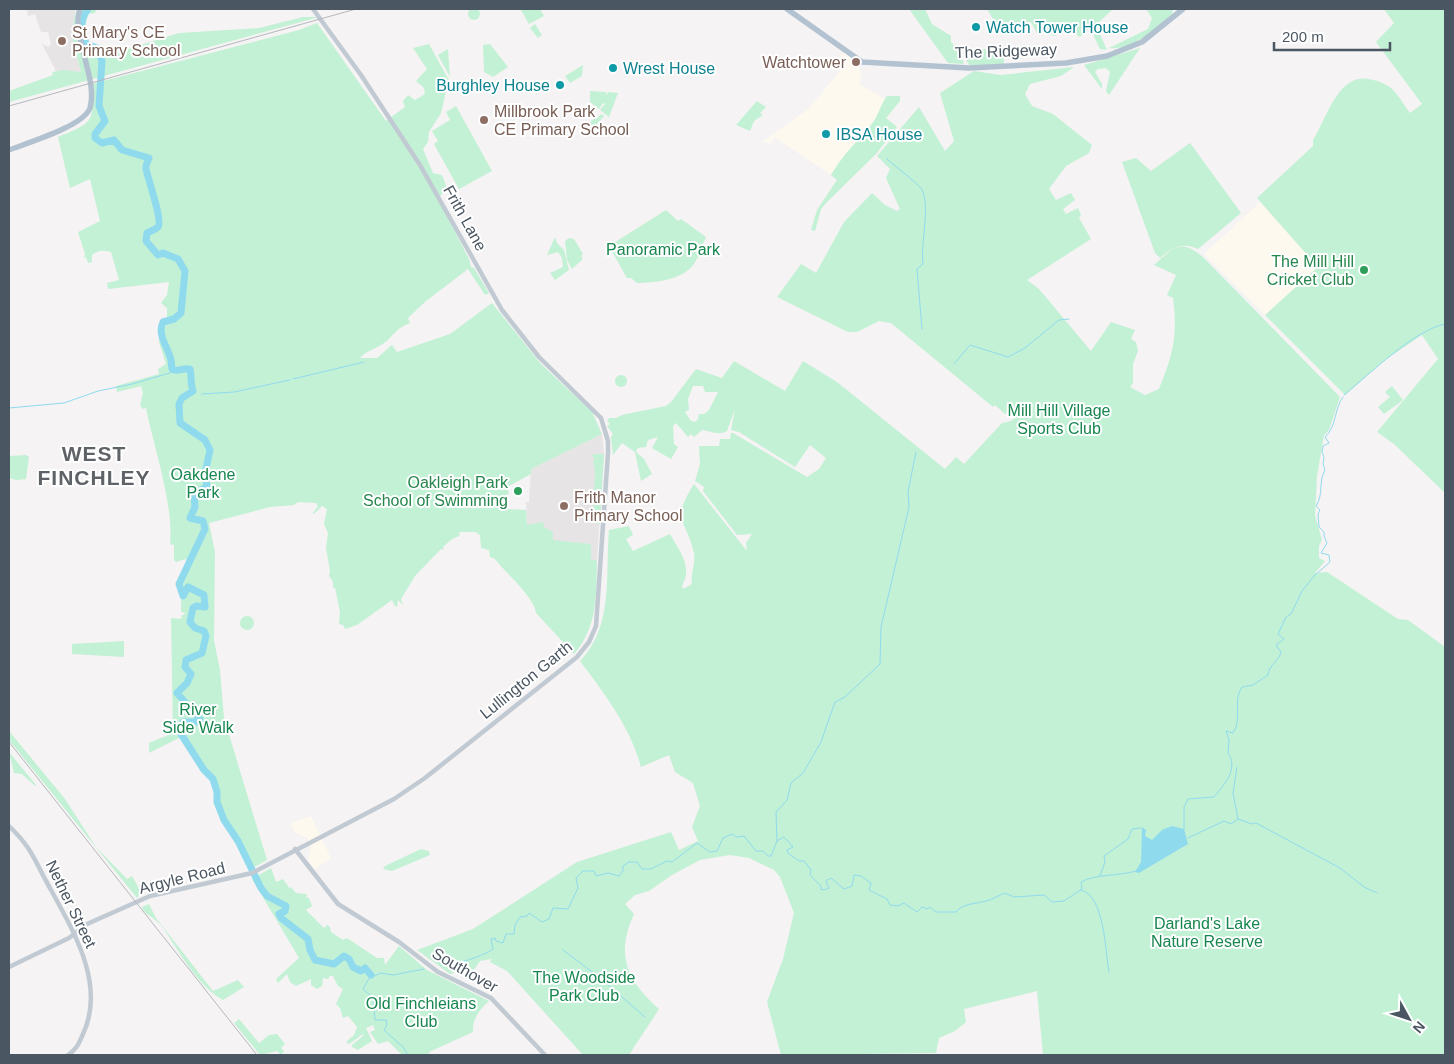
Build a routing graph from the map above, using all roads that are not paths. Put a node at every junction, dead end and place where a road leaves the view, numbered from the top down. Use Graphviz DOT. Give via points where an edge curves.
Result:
graph roads {
  1 [pos="80,9"];
  2 [pos="313,9"];
  3 [pos="787,9"];
  4 [pos="1183,9"];
  5 [pos="9,150"];
  6 [pos="606,429"];
  7 [pos="9,826"];
  8 [pos="295,849"];
  9 [pos="75,933"];
  10 [pos="9,967"];
  11 [pos="68,1055"];
  12 [pos="546,1055"];
  1 -- 5 [label="main road" via="78,26 90,82 87,114 77,122"];
  2 -- 6 [label="street, Frith Lane" via="420,165 502,310 539,357 596,412"];
  3 -- 4 [label="main road, The Ridgeway" via="862,62 969,68 1066,63 1108,56 1142,42"];
  6 -- 8 [label="street, Lullington Garth" via="608,453 599,604 596,626 584,649 411,789"];
  7 -- 9 [label="street, Nether Street" via="32,852"];
  8 -- 9 [label="street, Argyle Road" via="253,873 150,896 111,912"];
  8 -- 12 [label="street, Southover" via="338,904 438,972 491,998"];
  9 -- 10 [label="street, Argyle Road"];
  9 -- 11 [label="street, Nether Street" via="92,1001 87,1026 77,1049"];
}
